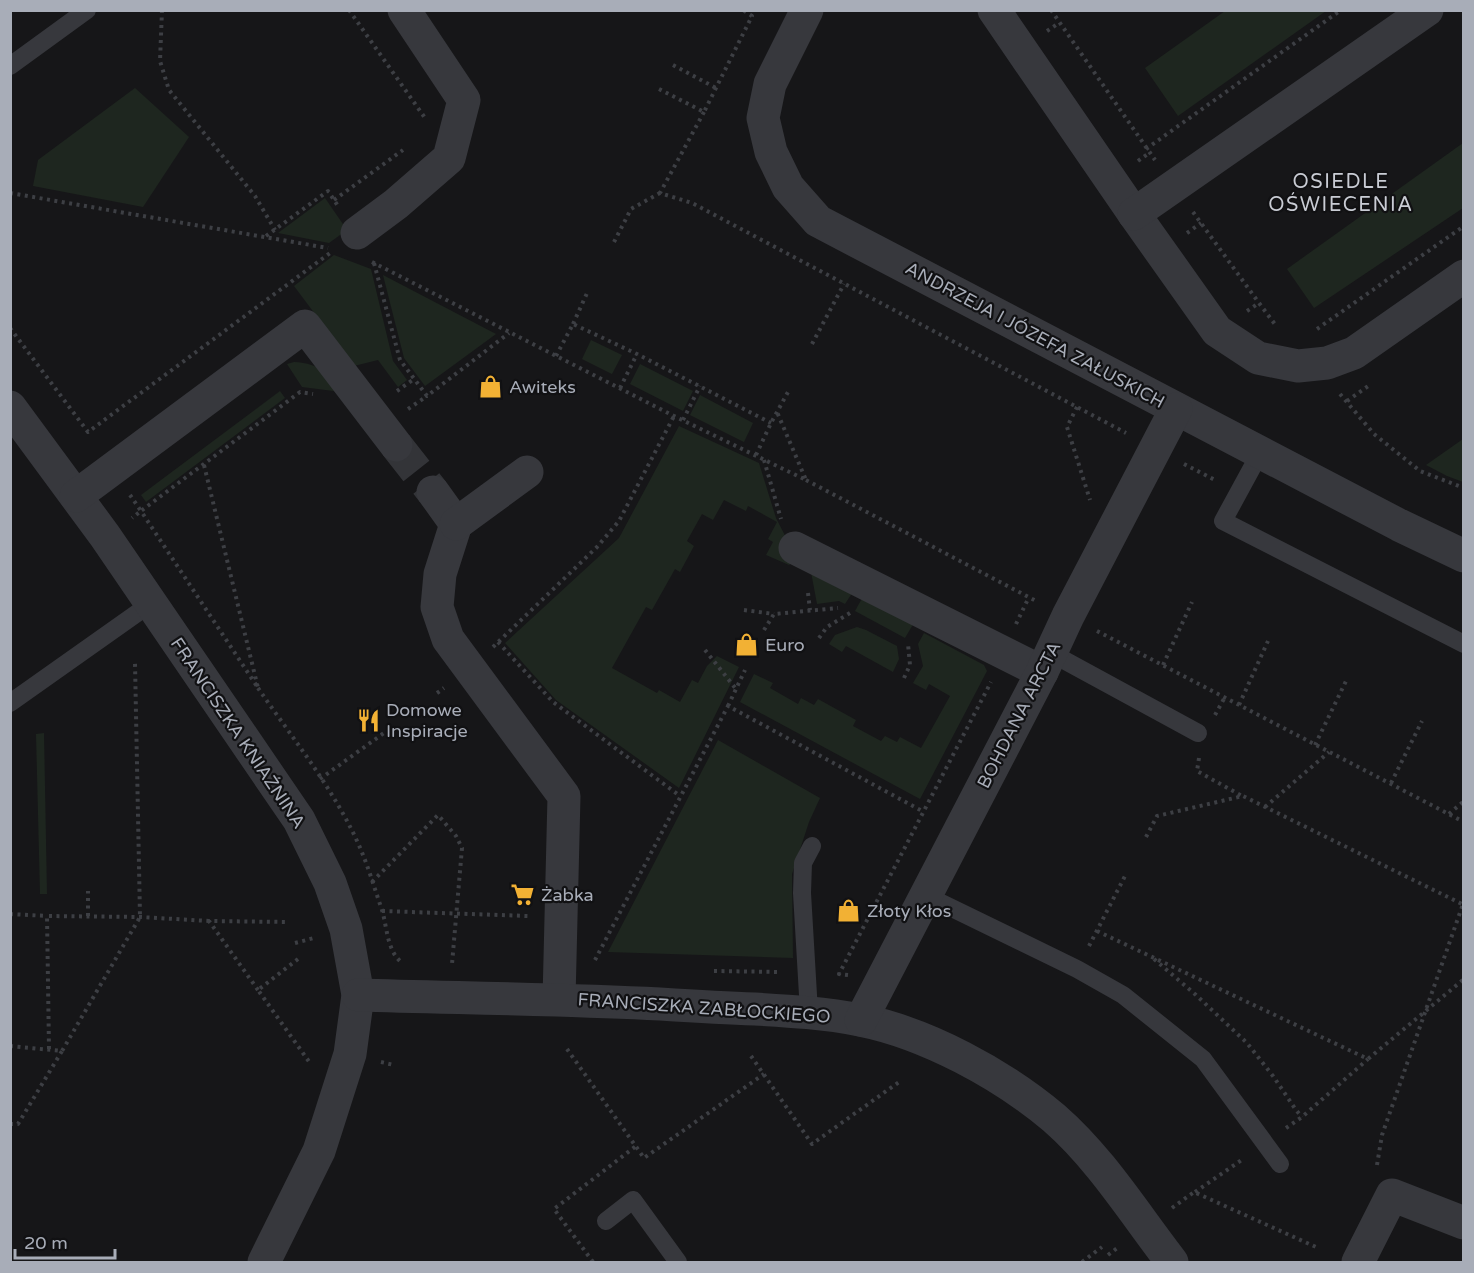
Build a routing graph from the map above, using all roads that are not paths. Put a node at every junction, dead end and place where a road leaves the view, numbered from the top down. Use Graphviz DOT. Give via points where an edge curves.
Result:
graph roads {
  1 [pos="87,10"];
  2 [pos="404,10"];
  3 [pos="807,10"];
  4 [pos="1427,10"];
  5 [pos="997,11"];
  6 [pos="10,66"];
  7 [pos="1134,214"];
  8 [pos="354,234"];
  9 [pos="1464,276"];
  10 [pos="10,407"];
  11 [pos="1176,409"];
  12 [pos="399,429"];
  13 [pos="1260,453"];
  14 [pos="527,472"];
  15 [pos="433,492"];
  16 [pos="76,496"];
  17 [pos="456,524"];
  18 [pos="790,537"];
  19 [pos="1464,556"];
  20 [pos="150,604"];
  21 [pos="1464,644"];
  22 [pos="1046,662"];
  23 [pos="10,704"];
  24 [pos="1198,733"];
  25 [pos="812,846"];
  26 [pos="925,895"];
  27 [pos="358,995"];
  28 [pos="559,999"];
  29 [pos="809,1012"];
  30 [pos="861,1020"];
  31 [pos="1280,1164"];
  32 [pos="606,1221"];
  33 [pos="1464,1223"];
  34 [pos="264,1263"];
  35 [pos="678,1263"];
  36 [pos="1172,1263"];
  37 [pos="1358,1263"];
  1 -- 6 [label="lane"];
  2 -- 8 [label="street" via="464,100 449,158"];
  3 -- 11 [label="street, ANDRZEJA I JÓZEFA ZAŁUSKICH" via="770,84 763,118 771,152 788,187 818,221"];
  4 -- 7 [label="street"];
  5 -- 7 [label="street"];
  7 -- 9 [label="street" via="1217,331 1258,358 1298,366 1327,363 1354,353"];
  10 -- 16 [label="street, FRANCISZKA KNIAŹNINA"];
  11 -- 13 [label="street, ANDRZEJA I JÓZEFA ZAŁUSKICH"];
  11 -- 22 [label="street, BOHDANA ARCTA"];
  12 -- 16 [label="street" via="360,399 305,326"];
  13 -- 19 [label="street, ANDRZEJA I JÓZEFA ZAŁUSKICH"];
  13 -- 21 [label="lane" via="1223,521"];
  14 -- 17 [label="street"];
  15 -- 17 [label="street"];
  16 -- 20 [label="street, FRANCISZKA KNIAŹNINA"];
  17 -- 28 [label="street" via="440,574 437,607 448,639 564,796"];
  18 -- 22 [label="street" via="866,583"];
  20 -- 23 [label="lane"];
  20 -- 27 [label="street, FRANCISZKA KNIAŹNINA" via="299,820 330,883 346,929"];
  22 -- 24 [label="lane"];
  22 -- 26 [label="street, BOHDANA ARCTA"];
  25 -- 29 [label="lane" via="803,863 802,893"];
  26 -- 30 [label="street, BOHDANA ARCTA"];
  26 -- 31 [label="lane" via="1123,995 1203,1059"];
  27 -- 28 [label="street, FRANCISZKA ZABŁOCKIEGO"];
  27 -- 34 [label="street, FRANCISZKA KNIAŹNINA" via="350,1054 319,1150"];
  28 -- 29 [label="street, FRANCISZKA ZABŁOCKIEGO"];
  29 -- 30 [label="street, FRANCISZKA ZABŁOCKIEGO"];
  30 -- 36 [label="street, FRANCISZKA ZABŁOCKIEGO" via="901,1031 992,1074 1053,1117 1109,1176"];
  32 -- 35 [label="lane" via="633,1200"];
  33 -- 37 [label="street" via="1392,1195"];
}
